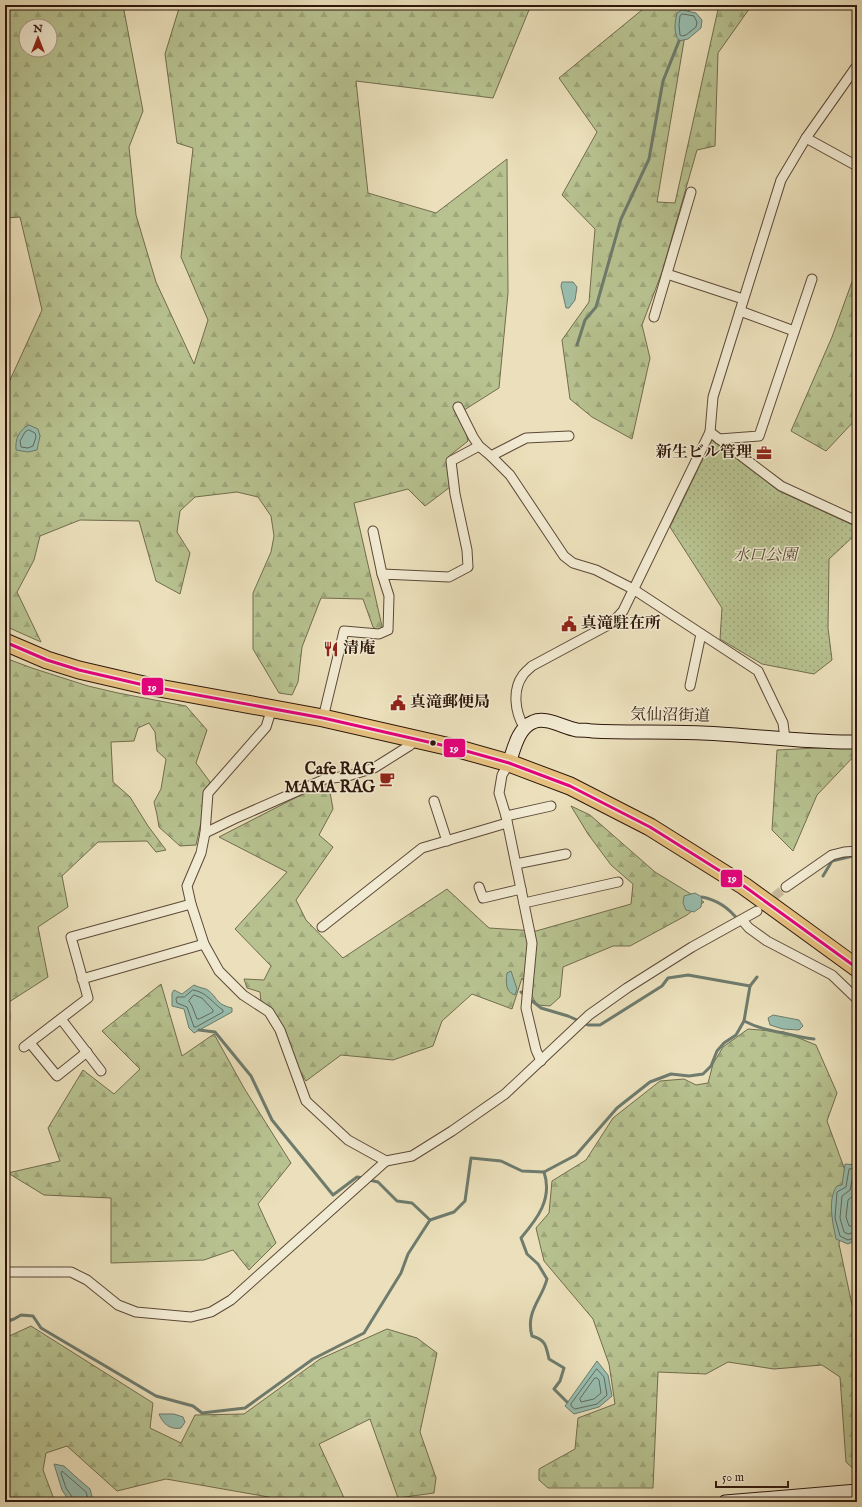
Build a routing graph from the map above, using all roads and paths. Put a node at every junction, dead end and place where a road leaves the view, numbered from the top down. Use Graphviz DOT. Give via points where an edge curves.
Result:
graph roads {
  1 [pos="856,67"];
  2 [pos="806,138"];
  3 [pos="857,166"];
  4 [pos="691,192"];
  5 [pos="667,274"];
  6 [pos="812,279"];
  7 [pos="744,299"];
  8 [pos="740,311"];
  9 [pos="654,317"];
  10 [pos="794,331"];
  11 [pos="458,407"];
  12 [pos="710,432"];
  13 [pos="569,436"];
  14 [pos="719,439"];
  15 [pos="479,446"];
  16 [pos="491,456"];
  17 [pos="857,521"];
  18 [pos="373,530"];
  19 [pos="382,574"];
  20 [pos="633,589"];
  21 [pos="701,634"];
  22 [pos="7,644"];
  23 [pos="690,686"];
  24 [pos="272,708"];
  25 [pos="323,718"];
  26 [pos="524,727"];
  27 [pos="417,739"];
  28 [pos="785,739"];
  29 [pos="857,742"];
  30 [pos="509,763"];
  31 [pos="434,801"];
  32 [pos="551,806"];
  33 [pos="507,820"];
  34 [pos="205,833"];
  35 [pos="447,841"];
  36 [pos="857,851"];
  37 [pos="566,854"];
  38 [pos="516,864"];
  39 [pos="618,882"];
  40 [pos="479,887"];
  41 [pos="786,887"];
  42 [pos="521,889"];
  43 [pos="524,903"];
  44 [pos="191,904"];
  45 [pos="757,911"];
  46 [pos="742,920"];
  47 [pos="322,927"];
  48 [pos="204,944"];
  49 [pos="857,968"];
  50 [pos="82,979"];
  51 [pos="857,999"];
  52 [pos="61,1019"];
  53 [pos="87,1052"];
  54 [pos="541,1061"];
  55 [pos="101,1071"];
  56 [pos="386,1161"];
  57 [pos="5,1272"];
  58 [pos="857,1491"];
  59 [pos="725,1502"];
  1 -- 2 [label="street"];
  2 -- 3 [label="street"];
  2 -- 7 [label="street" via="781,180"];
  4 -- 5 [label="street"];
  5 -- 7 [label="street"];
  5 -- 9 [label="street"];
  6 -- 10 [label="street"];
  7 -- 8 [label="street"];
  8 -- 10 [label="street"];
  8 -- 12 [label="street" via="713,397"];
  10 -- 14 [label="street" via="759,436"];
  11 -- 15 [label="street"];
  12 -- 14 [label="street"];
  12 -- 20 [label="street"];
  13 -- 16 [label="street" via="526,438"];
  14 -- 17 [label="street" via="781,486"];
  15 -- 16 [label="street"];
  15 -- 19 [label="street" via="451,461 468,567 449,577"];
  16 -- 20 [label="street" via="510,475 564,556 573,563 596,570"];
  18 -- 19 [label="street"];
  19 -- 25 [label="street" via="389,596 388,630 379,634 344,631"];
  20 -- 21 [label="street"];
  20 -- 26 [label="street" via="623,611 612,623 532,666 523,675 516,698 518,718"];
  21 -- 23 [label="street"];
  21 -- 28 [label="street" via="758,671 783,723"];
  22 -- 24 [label="highway" via="79,670 148,686"];
  24 -- 25 [label="highway"];
  24 -- 34 [label="street" via="266,727 208,794"];
  25 -- 27 [label="highway"];
  26 -- 28 [label="street, 気仙沼街道" via="544,721 576,730 700,733"];
  26 -- 30 [label="street"];
  27 -- 30 [label="highway"];
  27 -- 34 [label="street" via="374,768 348,776 325,779"];
  28 -- 29 [label="street, 気仙沼街道"];
  30 -- 33 [label="street" via="502,775 499,793"];
  30 -- 49 [label="highway" via="570,786 650,827 744,886"];
  31 -- 35 [label="street"];
  32 -- 33 [label="street"];
  33 -- 35 [label="street"];
  33 -- 38 [label="street"];
  34 -- 44 [label="street" via="201,852 187,886"];
  35 -- 47 [label="street" via="422,848"];
  36 -- 41 [label="street" via="832,855"];
  37 -- 38 [label="street"];
  38 -- 42 [label="street"];
  39 -- 43 [label="street"];
  40 -- 42 [label="street" via="483,898"];
  42 -- 43 [label="street"];
  43 -- 54 [label="street" via="532,943 526,1008"];
  44 -- 48 [label="street"];
  44 -- 50 [label="street" via="71,937"];
  45 -- 46 [label="street"];
  46 -- 51 [label="street" via="767,941 832,975"];
  46 -- 54 [label="street" via="692,947 589,1015"];
  48 -- 50 [label="street"];
  48 -- 56 [label="street" via="218,971 243,995 269,1012 280,1030 306,1101 348,1140"];
  50 -- 52 [label="street" via="88,998"];
  52 -- 53 [label="street"];
  52 -- 53 [label="street" via="27,1045 57,1076"];
  53 -- 55 [label="street"];
  54 -- 56 [label="street" via="505,1094 452,1131 412,1156"];
  56 -- 57 [label="street" via="231,1300 211,1312 191,1317 136,1312 118,1305 87,1280 72,1272"];
  58 -- 59 [label="street"];
}
